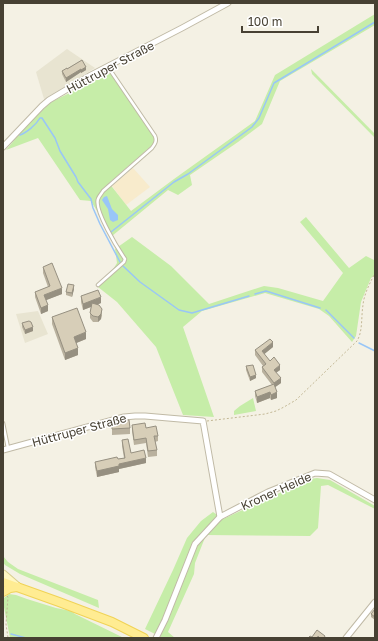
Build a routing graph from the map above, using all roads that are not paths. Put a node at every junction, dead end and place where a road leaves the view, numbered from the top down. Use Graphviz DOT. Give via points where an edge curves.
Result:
graph roads {
  1 [pos="228,3"];
  2 [pos="108,67"];
  3 [pos="3,147"];
  4 [pos="98,285"];
  5 [pos="3,423"];
  6 [pos="6,449"];
  7 [pos="375,500"];
  8 [pos="220,517"];
  9 [pos="3,574"];
  10 [pos="3,582"];
  11 [pos="18,587"];
  12 [pos="3,592"];
  13 [pos="375,602"];
  14 [pos="144,638"];
  15 [pos="156,638"];
  16 [pos="346,638"];
  1 -- 2 [label="street, Hüttruper Straße"];
  2 -- 3 [label="street, Hüttruper Straße" via="49,100"];
  2 -- 4 [label="lane" via="156,140 152,148 103,191 98,199 104,221 125,259"];
  5 -- 6 [label="lane"];
  6 -- 8 [label="street, Hüttruper Straße" via="124,417 145,416 203,421"];
  7 -- 8 [label="street, Kroner Heide" via="329,474 315,473 268,492"];
  8 -- 15 [label="street, Kroner Heide" via="195,544"];
  9 -- 11 [label="main road"];
  10 -- 11 [label="main road"];
  11 -- 12 [label="main road"];
  11 -- 14 [label="main road" via="112,622"];
  13 -- 16 [label="street"];
}
